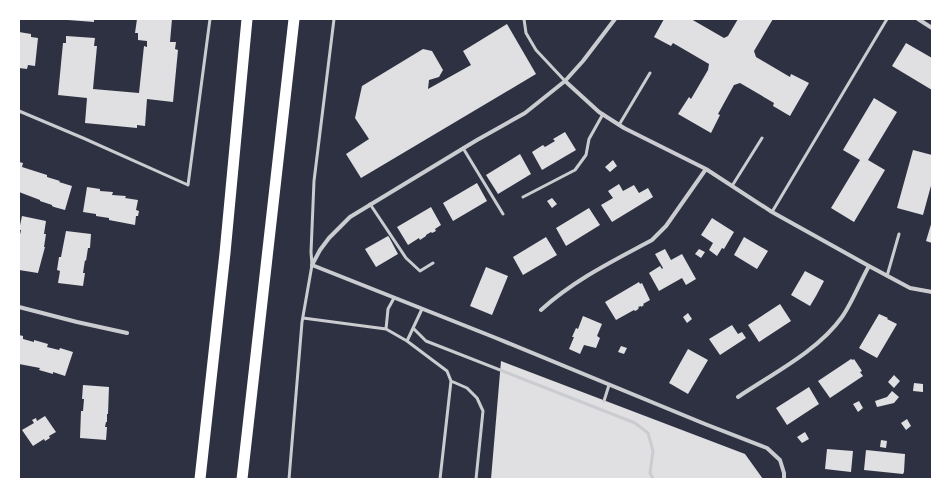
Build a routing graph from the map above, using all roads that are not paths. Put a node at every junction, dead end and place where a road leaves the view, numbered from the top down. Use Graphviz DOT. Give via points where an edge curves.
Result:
graph roads {
  1 [pos="210,19"];
  2 [pos="247,19"];
  3 [pos="294,19"];
  4 [pos="334,19"];
  5 [pos="524,19"];
  6 [pos="615,19"];
  7 [pos="886,19"];
  8 [pos="918,19"];
  9 [pos="932,28"];
  10 [pos="650,73"];
  11 [pos="565,80"];
  12 [pos="19,111"];
  13 [pos="602,114"];
  14 [pos="619,125"];
  15 [pos="762,138"];
  16 [pos="463,148"];
  17 [pos="706,169"];
  18 [pos="732,186"];
  19 [pos="523,197"];
  20 [pos="370,204"];
  21 [pos="772,212"];
  22 [pos="503,214"];
  23 [pos="899,234"];
  24 [pos="433,263"];
  25 [pos="312,265"];
  26 [pos="869,266"];
  27 [pos="887,276"];
  28 [pos="932,292"];
  29 [pos="394,298"];
  30 [pos="19,306"];
  31 [pos="422,309"];
  32 [pos="541,310"];
  33 [pos="303,318"];
  34 [pos="386,329"];
  35 [pos="414,329"];
  36 [pos="127,332"];
  37 [pos="408,340"];
  38 [pos="451,381"];
  39 [pos="609,385"];
  40 [pos="738,397"];
  41 [pos="604,401"];
  42 [pos="200,479"];
  43 [pos="242,479"];
  44 [pos="289,479"];
  45 [pos="440,479"];
  46 [pos="476,479"];
  47 [pos="653,479"];
  48 [pos="784,479"];
  1 -- 12 [label="lane" via="188,185"];
  2 -- 42 [label="highway" via="228,225"];
  3 -- 43 [label="highway"];
  4 -- 25 [label="lane" via="314,181"];
  5 -- 11 [label="lane" via="526,34 536,50"];
  6 -- 11 [label="street"];
  7 -- 21 [label="lane"];
  8 -- 9 [label="street"];
  10 -- 14 [label="lane"];
  11 -- 13 [label="street"];
  11 -- 16 [label="street" via="525,113"];
  13 -- 14 [label="street"];
  13 -- 19 [label="lane" via="588,139 586,155 575,170"];
  14 -- 17 [label="street"];
  15 -- 18 [label="lane"];
  16 -- 20 [label="street"];
  16 -- 22 [label="lane"];
  17 -- 18 [label="street"];
  17 -- 32 [label="street" via="666,226 652,240 573,284"];
  18 -- 21 [label="street"];
  20 -- 24 [label="lane" via="406,258 420,271"];
  20 -- 25 [label="street" via="341,225 320,250"];
  21 -- 26 [label="street"];
  23 -- 27 [label="lane"];
  25 -- 29 [label="street"];
  25 -- 33 [label="lane"];
  26 -- 27 [label="street"];
  26 -- 40 [label="street" via="842,317 826,336"];
  27 -- 28 [label="street" via="910,288"];
  29 -- 31 [label="street"];
  29 -- 34 [label="lane" via="388,309"];
  30 -- 36 [label="street"];
  31 -- 35 [label="lane"];
  31 -- 39 [label="street"];
  33 -- 34 [label="lane"];
  33 -- 44 [label="lane"];
  34 -- 37 [label="lane"];
  35 -- 37 [label="lane"];
  35 -- 47 [label="lane" via="426,341 635,423 648,433 653,451 650,473"];
  37 -- 38 [label="lane" via="447,371"];
  38 -- 45 [label="lane"];
  38 -- 46 [label="lane" via="467,388 477,398 483,411"];
  39 -- 41 [label="lane"];
  39 -- 48 [label="street" via="767,448 780,460"];
}
